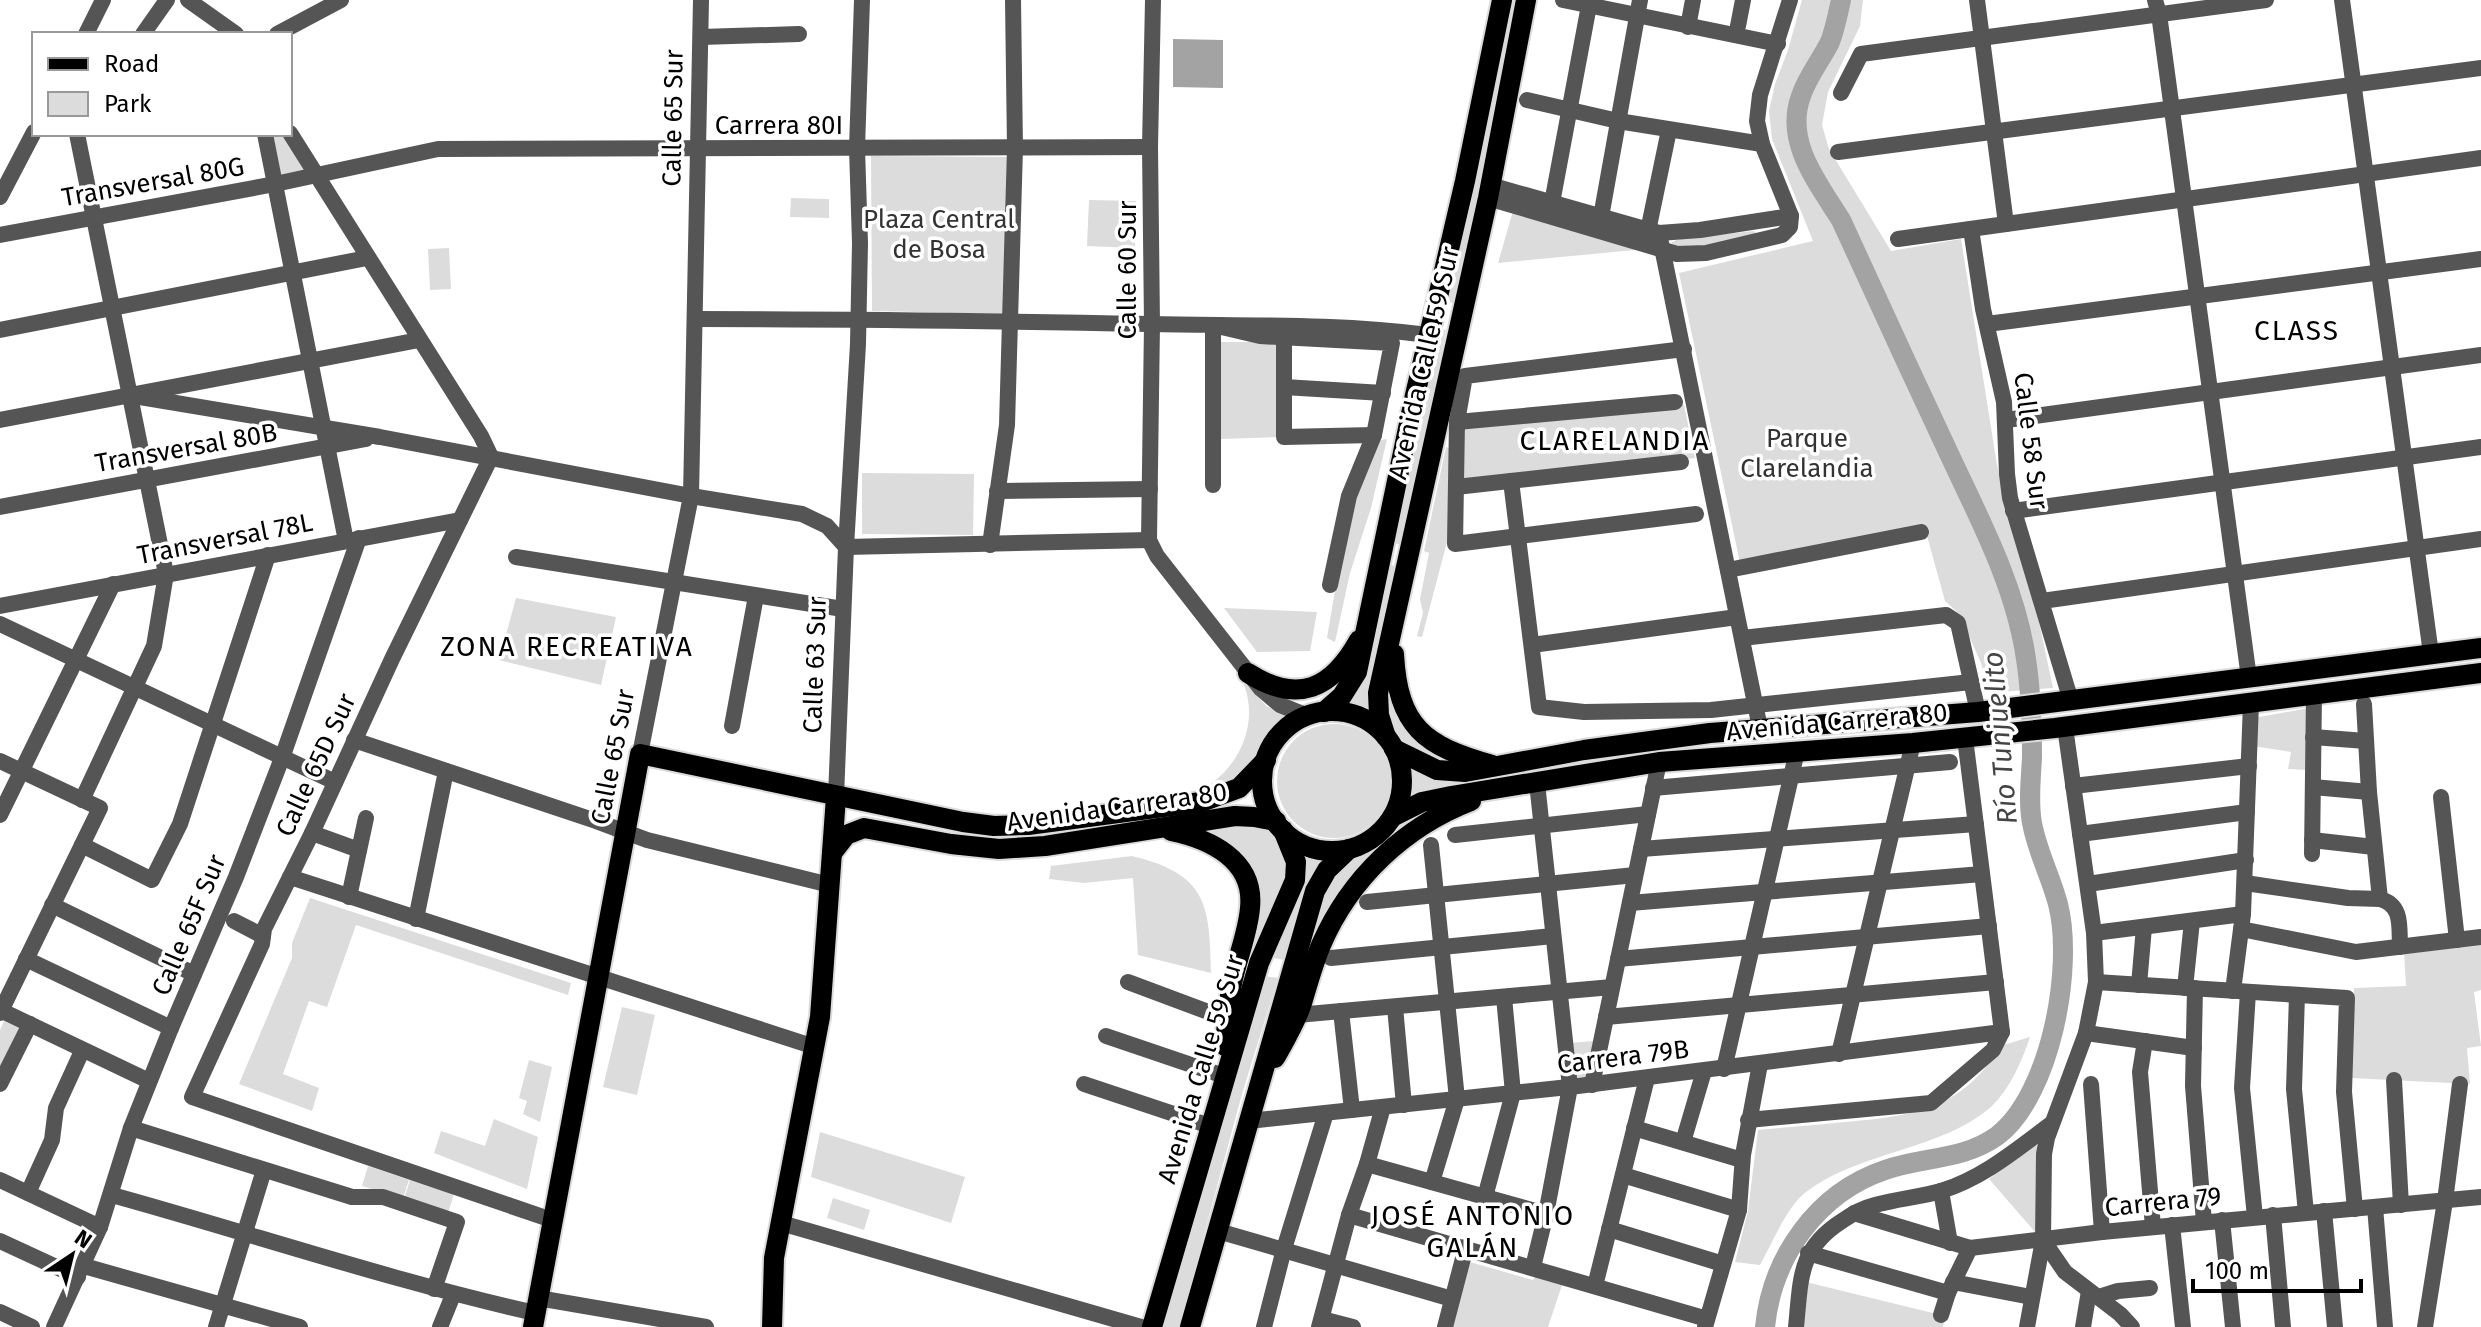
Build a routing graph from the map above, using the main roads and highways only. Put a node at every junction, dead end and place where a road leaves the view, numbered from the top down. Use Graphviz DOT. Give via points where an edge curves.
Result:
graph roads {
  1 [pos="1502,0"];
  2 [pos="1526,0"];
  3 [pos="1367,626"];
  4 [pos="1392,627"];
  5 [pos="2481,648"];
  6 [pos="1248,673"];
  7 [pos="2481,673"];
  8 [pos="1316,714"];
  9 [pos="1390,743"];
  10 [pos="640,754"];
  11 [pos="1266,760"];
  12 [pos="1496,766"];
  13 [pos="1528,784"];
  14 [pos="836,797"];
  15 [pos="1392,817"];
  16 [pos="1280,826"];
  17 [pos="1160,828"];
  18 [pos="1349,849"];
  19 [pos="832,853"];
  20 [pos="1224,1076"];
  21 [pos="1256,1093"];
  22 [pos="535,1313"];
  23 [pos="772,1327"];
  24 [pos="1152,1327"];
  25 [pos="1190,1327"];
  1 -- 3 [label="main road, Avenida Calle 59 Sur"];
  2 -- 4 [label="main road, Avenida Calle 59 Sur"];
  3 -- 6 [label="main road" via="1338,671 1311,688 1283,689"];
  3 -- 8 [label="main road, Avenida Calle 59 Sur" via="1353,680 1342,696"];
  4 -- 9 [label="main road, Avenida Calle 59 Sur" via="1378,693 1379,715"];
  4 -- 12 [label="main road" via="1399,698 1410,720 1435,743"];
  5 -- 12 [label="main road, Avenida Carrera 80" via="1978,712 1760,728"];
  7 -- 13 [label="main road, Avenida Carrera 80" via="2060,728 1659,762"];
  8 -- 9 [label="main road" via="1357,716"];
  8 -- 11 [label="main road" via="1282,733"];
  9 -- 12 [label="main road, Avenida Carrera 80" via="1424,765 1449,772"];
  9 -- 15 [label="main road" via="1402,784"];
  10 -- 14 [label="main road, Avenida Carrera 80"];
  10 -- 22 [label="main road, Calle 65 Sur"];
  11 -- 14 [label="main road, Avenida Carrera 80" via="1239,788 1216,798 1028,825 963,822"];
  11 -- 16 [label="main road" via="1264,795"];
  13 -- 15 [label="main road, Avenida Carrera 80" via="1422,802"];
  13 -- 21 [label="main road" via="1435,818 1374,865 1329,929 1297,1015"];
  14 -- 19 [label="main road, Calle 63 Sur"];
  15 -- 18 [label="main road" via="1374,837"];
  16 -- 17 [label="main road, Avenida Carrera 80" via="1235,816"];
  16 -- 18 [label="main road" via="1316,848"];
  16 -- 20 [label="main road, Avenida Calle 59 Sur" via="1296,862 1295,880 1262,954"];
  17 -- 19 [label="main road, Avenida Carrera 80" via="999,849 864,828 844,836"];
  17 -- 20 [label="main road" via="1220,847 1246,878 1250,909 1232,982"];
  18 -- 21 [label="main road" via="1315,891"];
  19 -- 23 [label="main road, Calle 63 Sur" via="815,1047 773,1268"];
  20 -- 24 [label="main road, Avenida Calle 59 Sur"];
  21 -- 25 [label="main road"];
}
